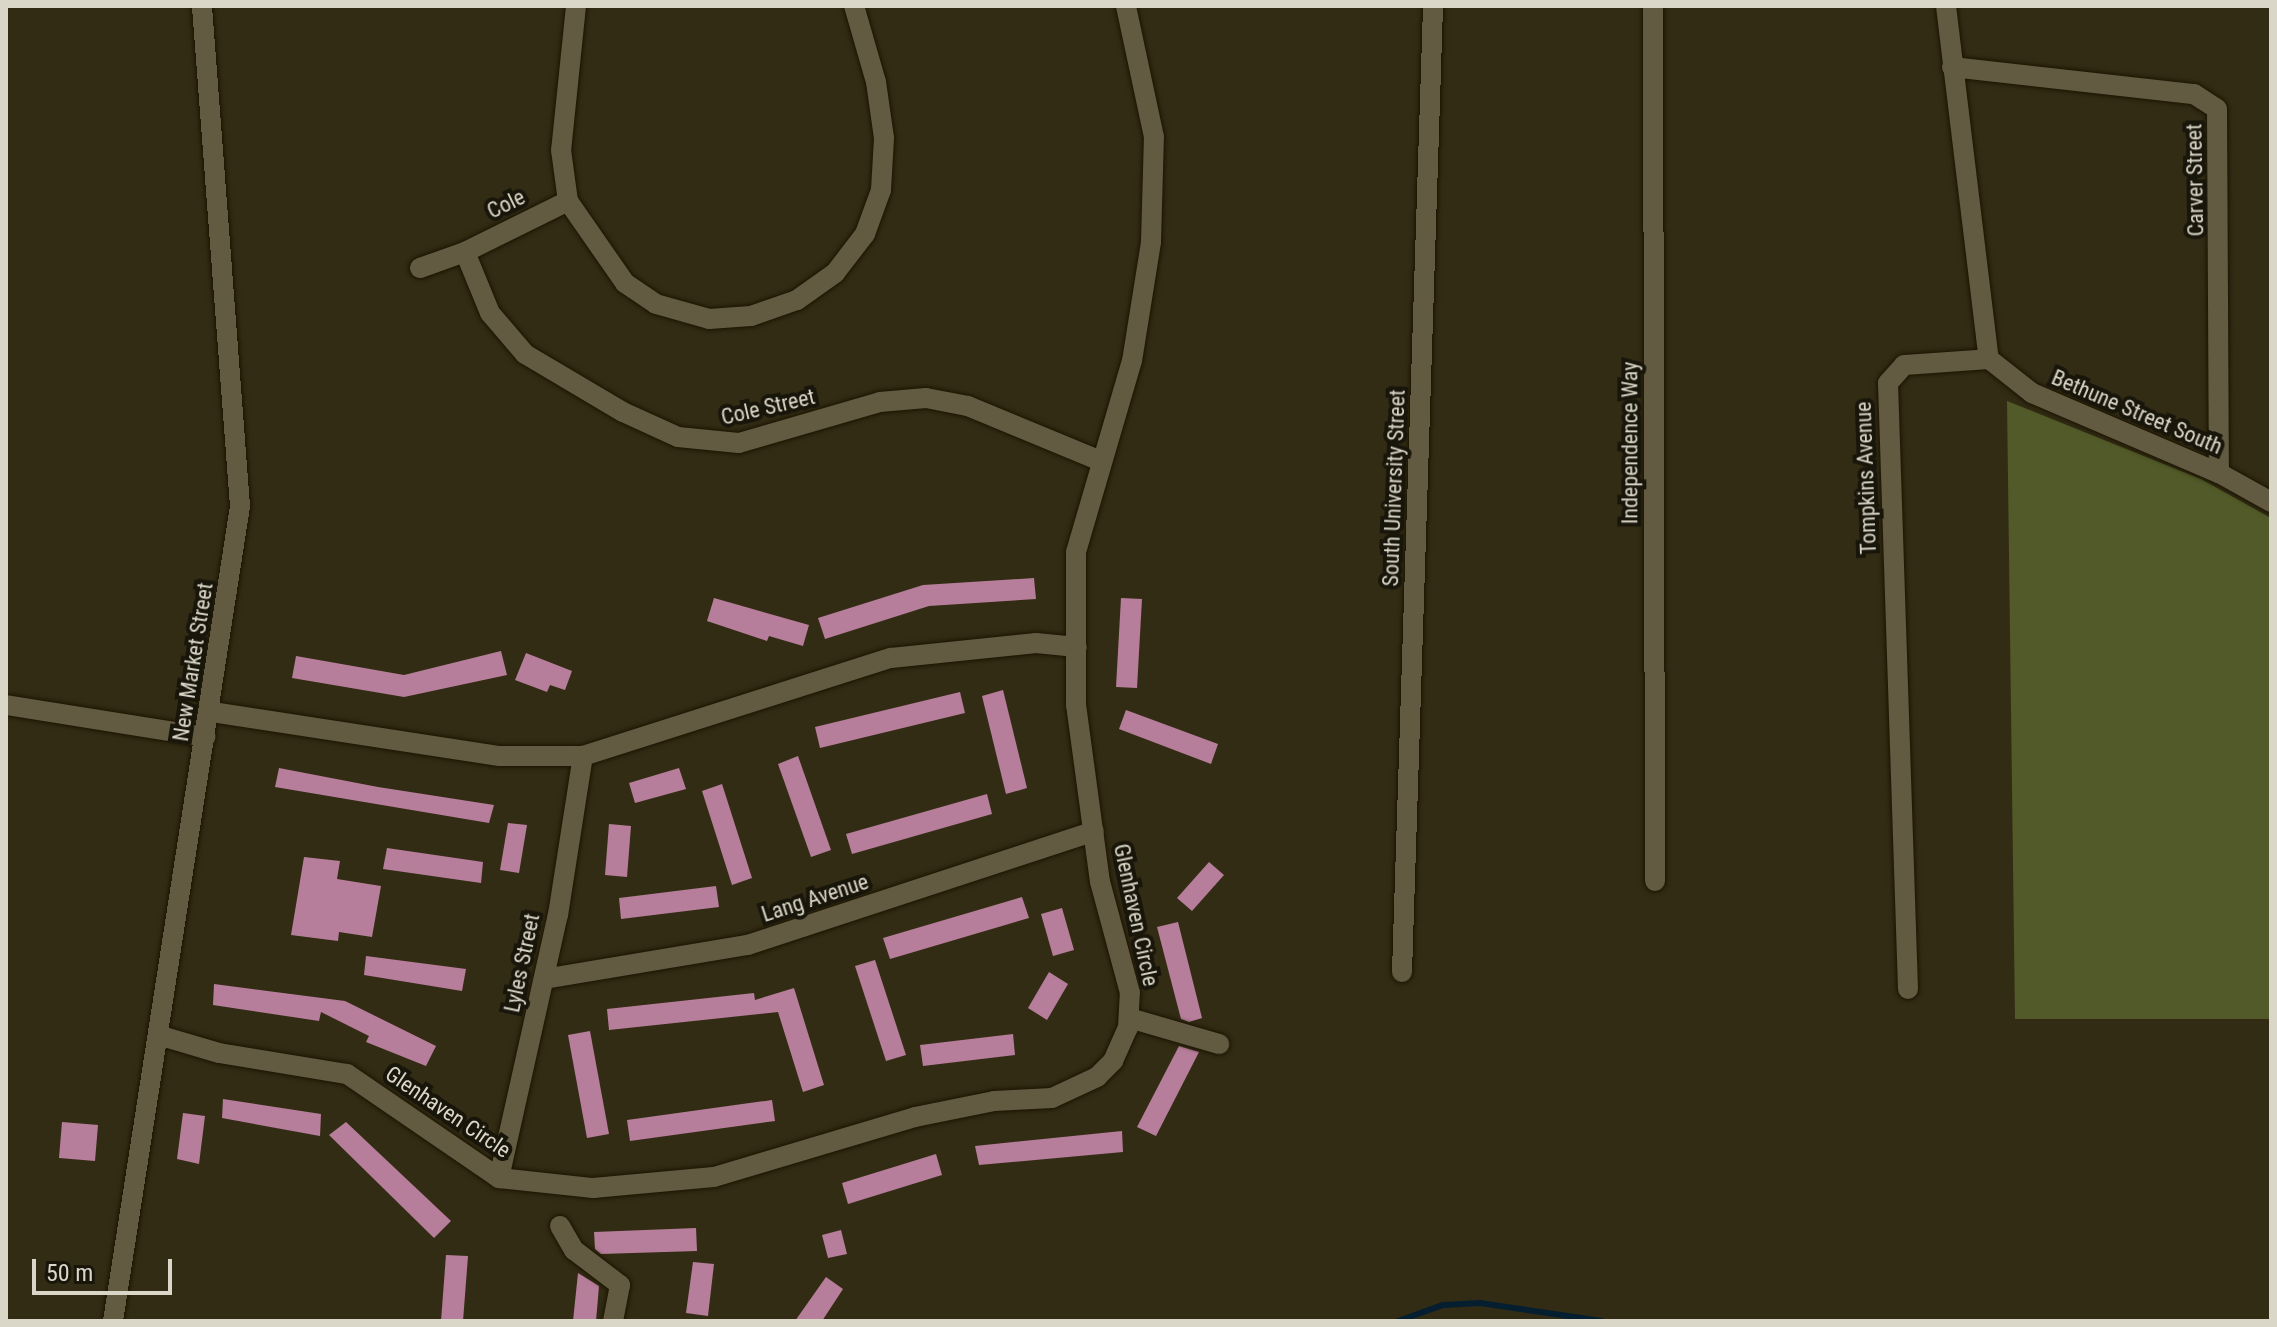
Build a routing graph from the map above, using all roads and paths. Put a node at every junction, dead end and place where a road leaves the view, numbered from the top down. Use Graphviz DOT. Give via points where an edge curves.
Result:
graph roads {
  1 [pos="202,6"];
  2 [pos="576,6"];
  3 [pos="854,6"];
  4 [pos="1126,6"];
  5 [pos="1433,6"];
  6 [pos="1653,6"];
  7 [pos="1946,6"];
  8 [pos="1952,67"];
  9 [pos="568,201"];
  10 [pos="465,252"];
  11 [pos="420,268"];
  12 [pos="1989,359"];
  13 [pos="1101,461"];
  14 [pos="2219,473"];
  15 [pos="2271,502"];
  16 [pos="1077,647"];
  17 [pos="6,705"];
  18 [pos="212,712"];
  19 [pos="205,737"];
  20 [pos="583,756"];
  21 [pos="1094,831"];
  22 [pos="1655,881"];
  23 [pos="1402,972"];
  24 [pos="544,979"];
  25 [pos="1908,989"];
  26 [pos="1129,1018"];
  27 [pos="158,1035"];
  28 [pos="1219,1044"];
  29 [pos="499,1178"];
  30 [pos="560,1226"];
  31 [pos="113,1321"];
  32 [pos="613,1321"];
  1 -- 18 [label="street, New Market Street" via="240,481"];
  2 -- 9 [label="street" via="561,150"];
  3 -- 9 [label="street" via="882,108 881,190 851,256 817,288 751,316 709,319 674,312 641,295 614,271"];
  4 -- 13 [label="street, Glenhaven Circle" via="1154,137 1152,228 1142,315"];
  5 -- 23 [label="street, South University Street"];
  6 -- 22 [label="street, Independence Way"];
  7 -- 8 [label="street"];
  8 -- 12 [label="street"];
  8 -- 14 [label="street, Carver Street" via="2194,94 2217,109"];
  9 -- 10 [label="street, Cole"];
  10 -- 11 [label="street, Cole"];
  10 -- 13 [label="street, Cole Street" via="490,313 525,354 623,412 678,437 739,443 880,402 926,398 968,406"];
  12 -- 14 [label="street, Bethune Street South" via="2032,393"];
  12 -- 25 [label="street, Tompkins Avenue" via="1904,365 1888,383"];
  13 -- 16 [label="street, Glenhaven Circle" via="1076,552"];
  14 -- 15 [label="street, Bethune Street South"];
  16 -- 20 [label="street" via="1036,643 891,658"];
  16 -- 21 [label="street, Glenhaven Circle" via="1076,705"];
  17 -- 19 [label="street"];
  18 -- 19 [label="street, New Market Street"];
  18 -- 20 [label="street" via="500,756"];
  19 -- 27 [label="street, New Market Street"];
  20 -- 24 [label="street, Lyles Street"];
  21 -- 24 [label="street, Lang Avenue" via="748,945"];
  21 -- 26 [label="street, Glenhaven Circle" via="1100,882 1129,985"];
  24 -- 29 [label="street, Lyles Street"];
  26 -- 28 [label="street"];
  26 -- 29 [label="street, Glenhaven Circle" via="1124,1041 1097,1077 1052,1098 994,1101 915,1117 788,1159 668,1184 593,1188"];
  27 -- 29 [label="street, Glenhaven Circle" via="219,1053 347,1074"];
  27 -- 31 [label="street, New Market Street"];
  30 -- 32 [label="street" via="574,1250 620,1285"];
}
